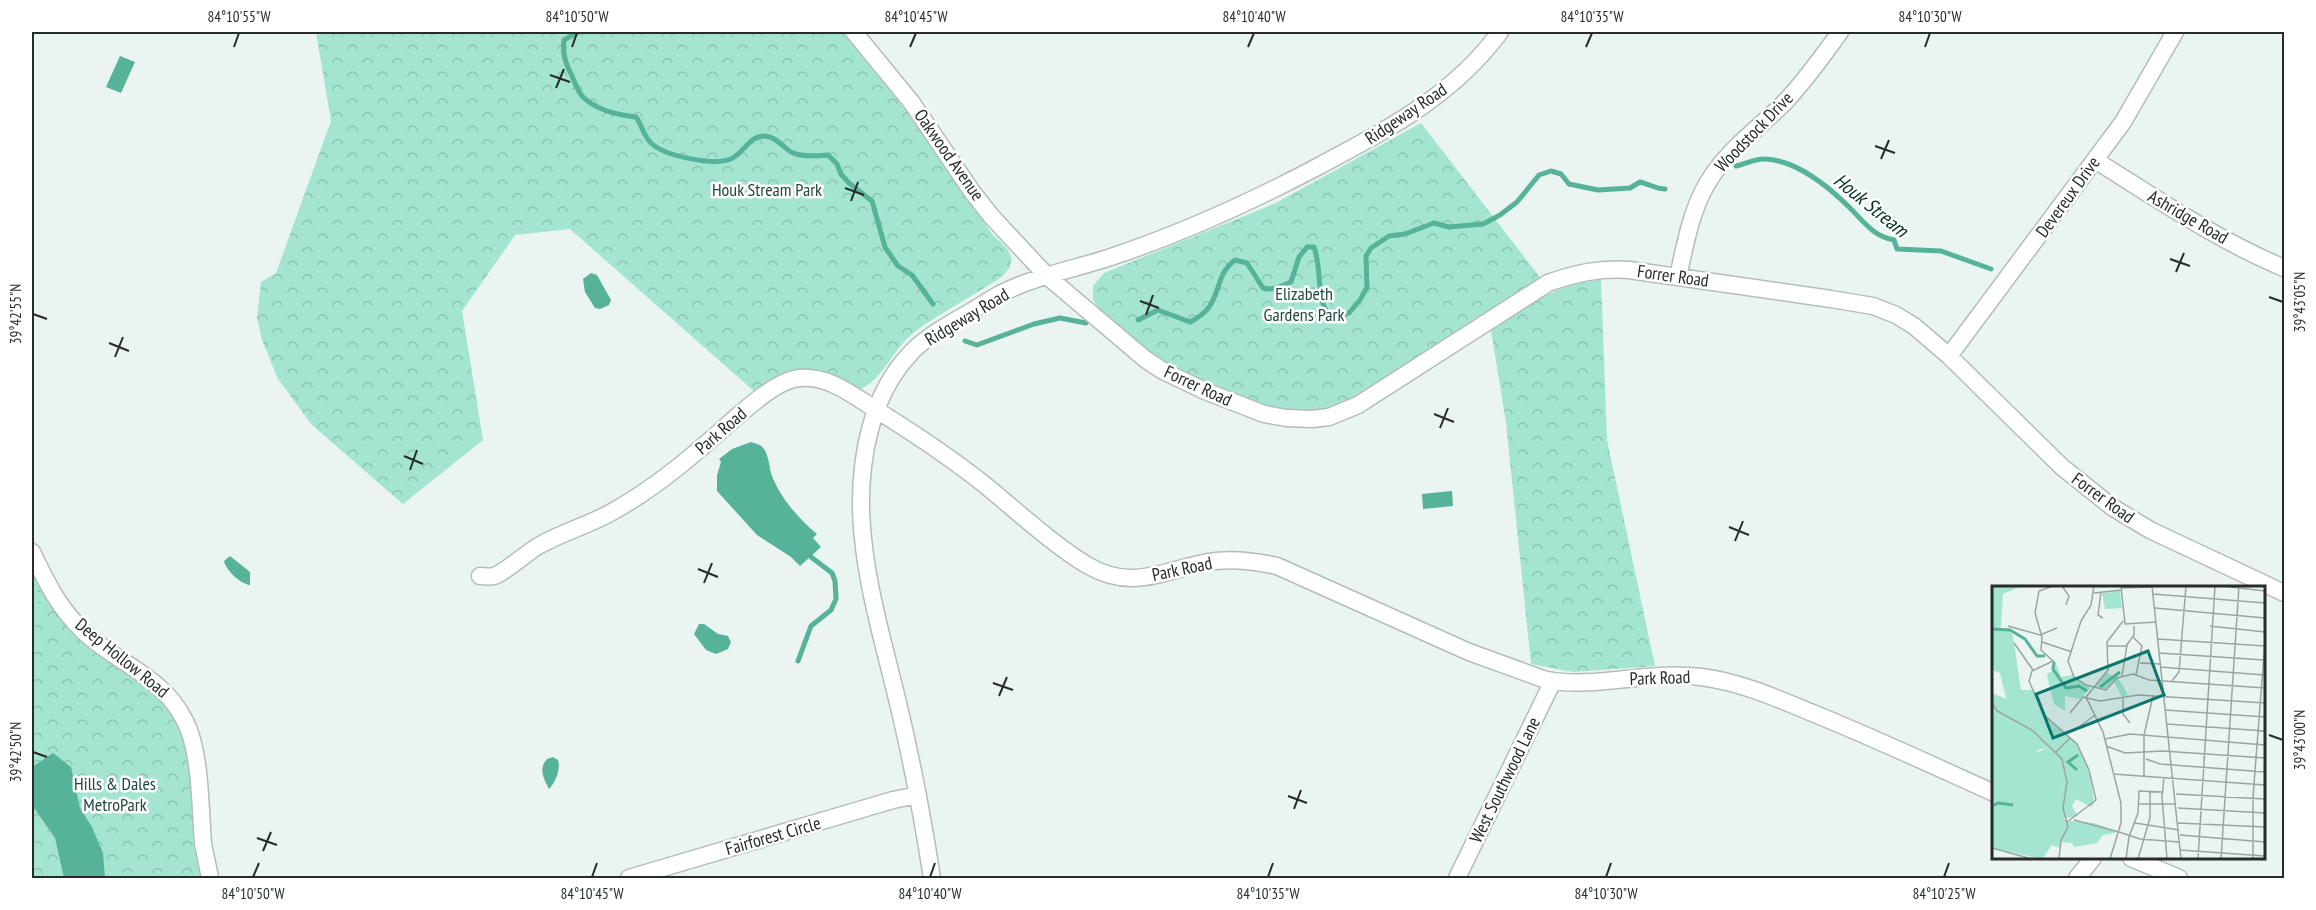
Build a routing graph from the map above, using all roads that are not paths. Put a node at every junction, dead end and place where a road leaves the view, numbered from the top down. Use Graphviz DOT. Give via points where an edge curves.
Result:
graph roads {
  1 [pos="854,32"];
  2 [pos="1500,32"];
  3 [pos="1840,32"];
  4 [pos="2175,32"];
  5 [pos="2095,160"];
  6 [pos="2284,268"];
  7 [pos="1047,276"];
  8 [pos="1678,277"];
  9 [pos="1950,356"];
  10 [pos="876,410"];
  11 [pos="32,552"];
  12 [pos="480,576"];
  13 [pos="2284,592"];
  14 [pos="1553,681"];
  15 [pos="1992,792"];
  16 [pos="918,795"];
  17 [pos="2092,859"];
  18 [pos="2133,859"];
  19 [pos="210,879"];
  20 [pos="628,879"];
  21 [pos="932,879"];
  22 [pos="1457,879"];
  23 [pos="2077,879"];
  24 [pos="2179,879"];
  1 -- 7 [label="street, Oakwood Avenue" via="912,103 973,193"];
  2 -- 7 [label="street, Ridgeway Road" via="1464,73 1390,128 1231,209 1112,257"];
  3 -- 8 [label="street, Woodstock Drive" via="1785,101 1713,174 1692,219"];
  4 -- 5 [label="street, Devereux Drive"];
  5 -- 6 [label="street, Ashridge Road" via="2215,235"];
  5 -- 9 [label="street, Devereux Drive"];
  7 -- 8 [label="street, Forrer Road" via="1163,371 1264,414 1312,419 1329,417 1358,405 1548,283 1604,269"];
  7 -- 10 [label="street, Ridgeway Road" via="1002,293 936,332 891,377"];
  8 -- 9 [label="street, Forrer Road" via="1873,306 1914,326"];
  9 -- 13 [label="street, Forrer Road" via="2067,472 2112,507 2150,530"];
  10 -- 12 [label="street, Park Road" via="824,380 811,377 779,385 643,494 542,544 494,576"];
  10 -- 14 [label="street, Park Road" via="965,470 1065,550 1108,574 1150,577 1230,560 1277,566 1469,652"];
  10 -- 16 [label="street, Ridgeway Road" via="861,511 868,581"];
  11 -- 19 [label="street, Deep Hollow Road" via="54,598 84,632 154,681 172,699 186,722 194,750"];
  14 -- 15 [label="street, Park Road" via="1667,675 1729,682 1844,725"];
  14 -- 22 [label="street, West Southwood Lane"];
  16 -- 20 [label="street, Fairforest Circle"];
  16 -- 21 [label="street, Ridgeway Road"];
  17 -- 23 [label="street"];
  18 -- 24 [label="street"];
}
